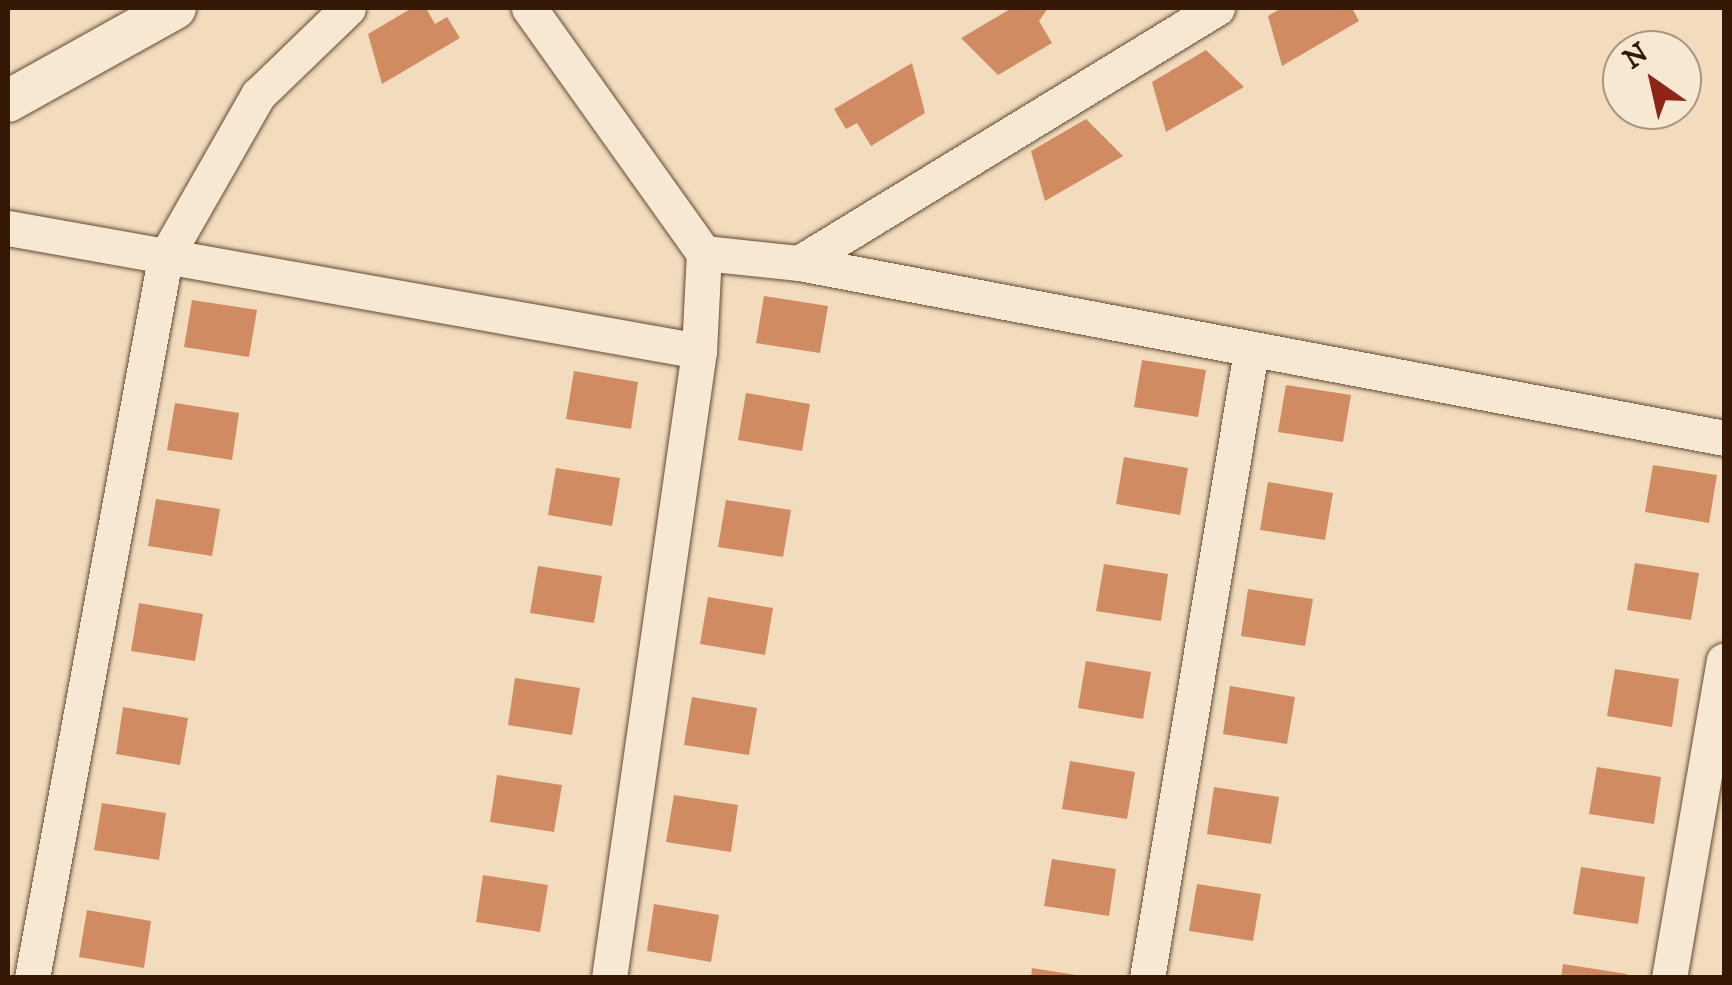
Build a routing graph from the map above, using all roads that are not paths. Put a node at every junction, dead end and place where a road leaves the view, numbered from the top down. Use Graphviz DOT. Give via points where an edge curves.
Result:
graph roads {
  1 [pos="175,8"];
  2 [pos="348,8"];
  3 [pos="529,8"];
  4 [pos="1217,8"];
  5 [pos="8,102"];
  6 [pos="8,228"];
  7 [pos="704,253"];
  8 [pos="166,258"];
  9 [pos="799,262"];
  10 [pos="699,351"];
  11 [pos="1251,351"];
  12 [pos="1724,438"];
  13 [pos="1724,661"];
  14 [pos="32,978"];
  15 [pos="609,978"];
  16 [pos="1147,978"];
  17 [pos="1670,978"];
  1 -- 5 [label="street"];
  2 -- 8 [label="street" via="258,95"];
  3 -- 7 [label="street"];
  4 -- 9 [label="street"];
  6 -- 8 [label="street"];
  7 -- 9 [label="street"];
  7 -- 10 [label="street"];
  8 -- 10 [label="street"];
  8 -- 14 [label="street"];
  9 -- 11 [label="street"];
  10 -- 15 [label="street"];
  11 -- 12 [label="street"];
  11 -- 16 [label="street"];
  13 -- 17 [label="street"];
}
